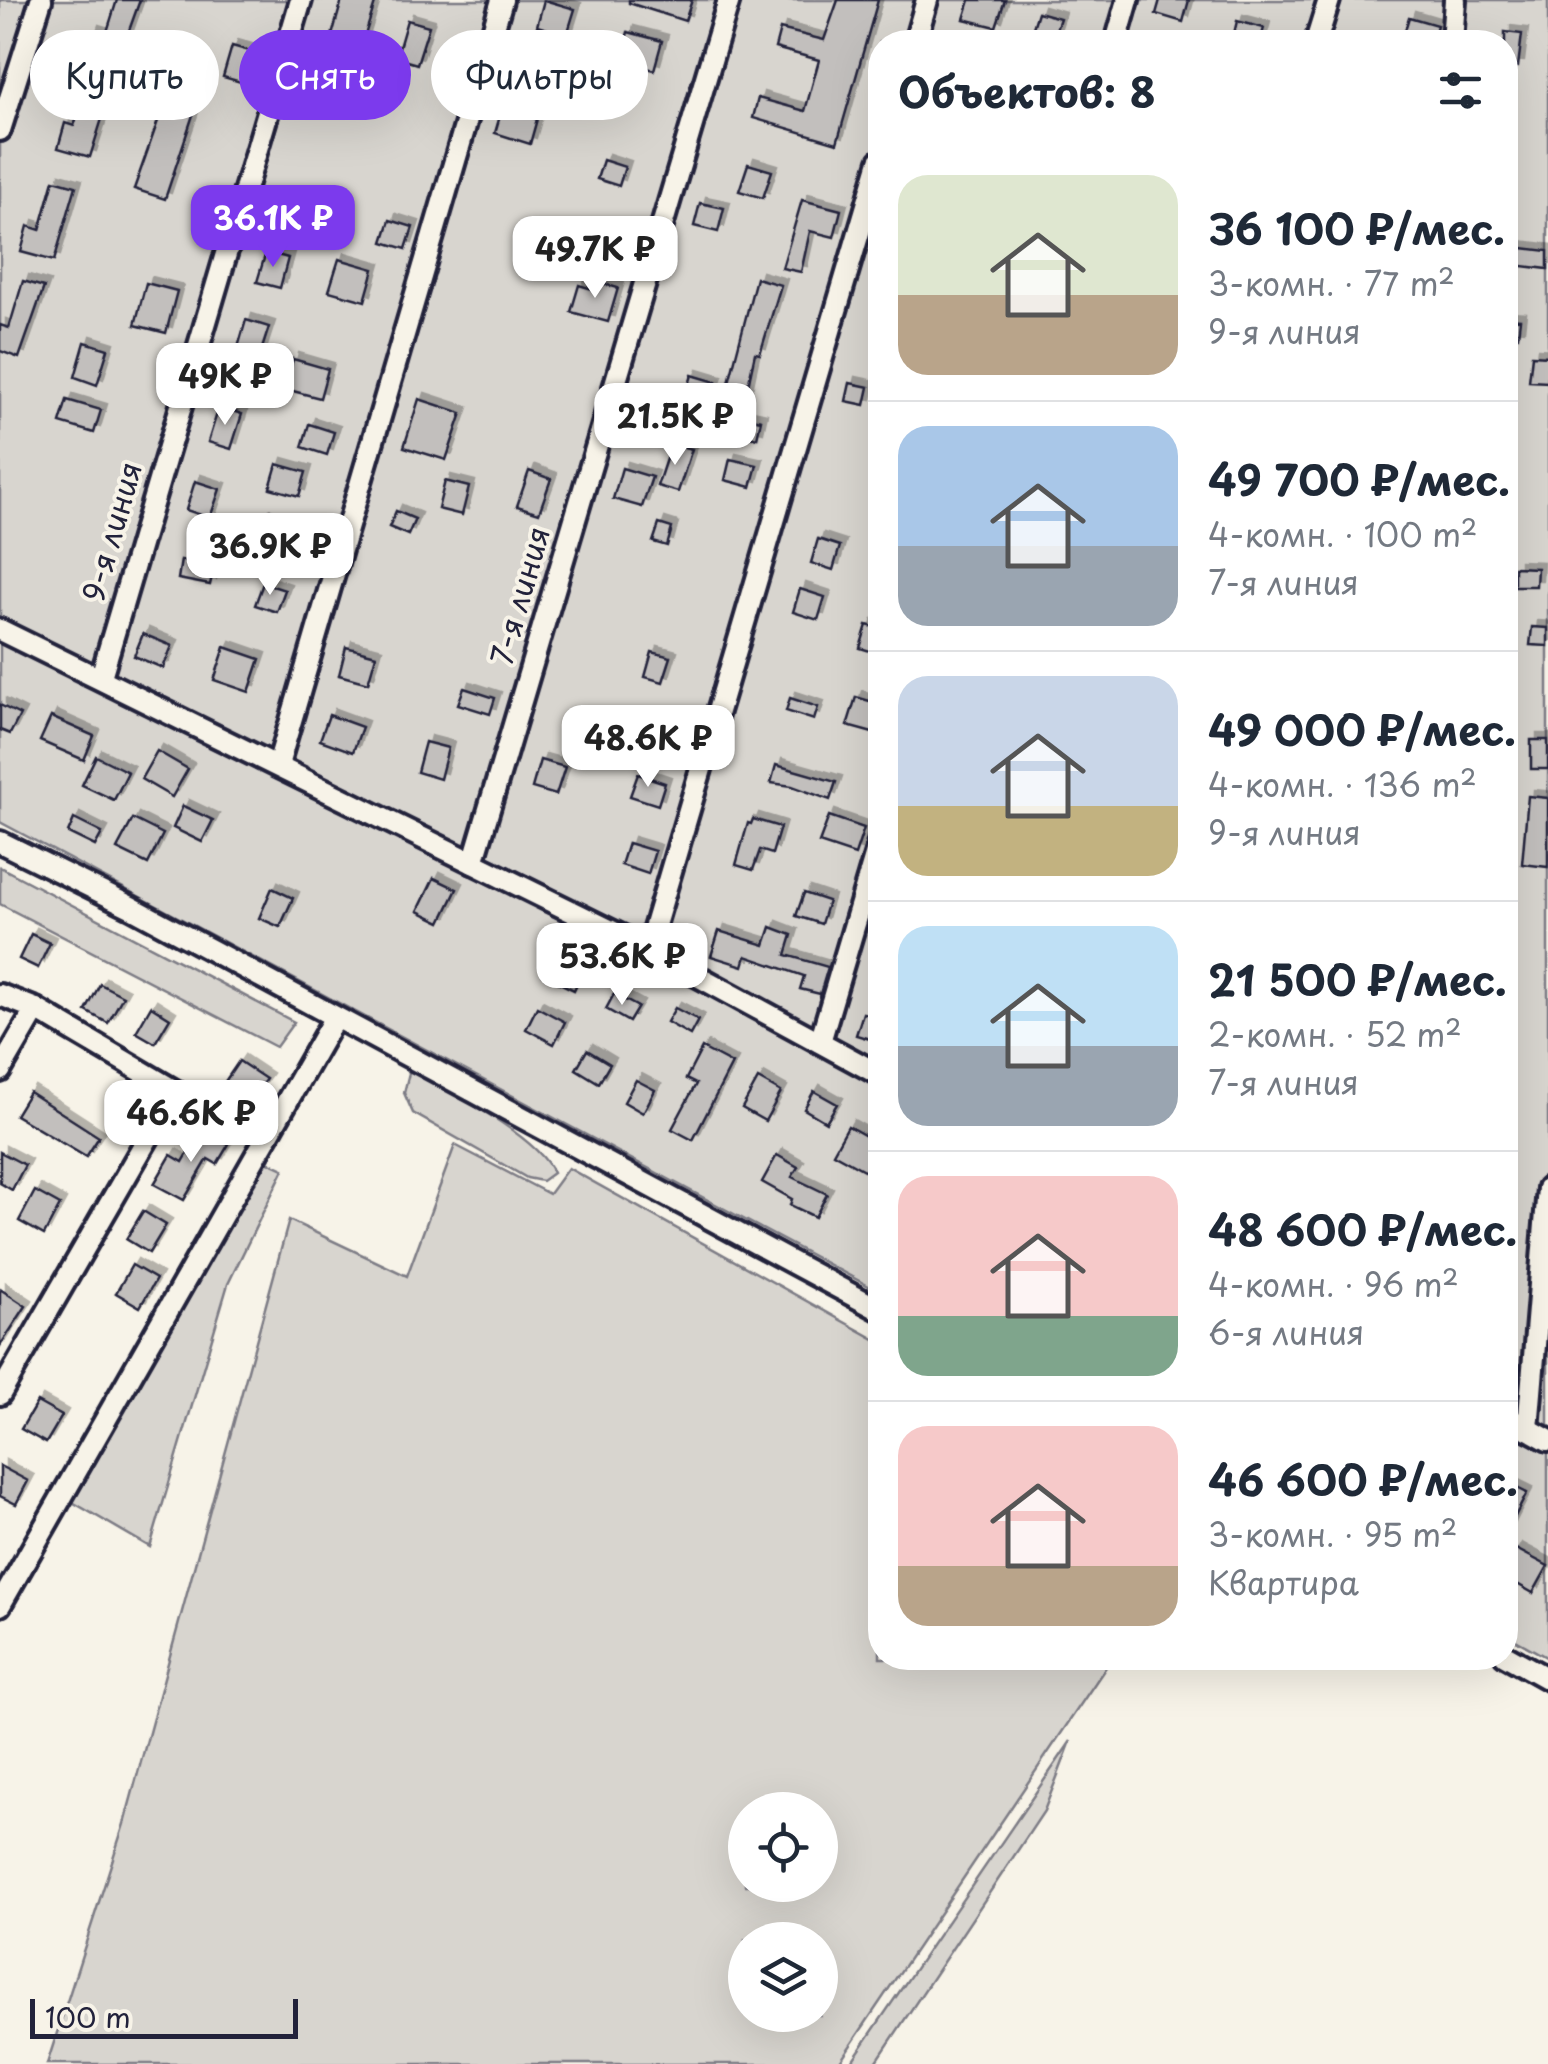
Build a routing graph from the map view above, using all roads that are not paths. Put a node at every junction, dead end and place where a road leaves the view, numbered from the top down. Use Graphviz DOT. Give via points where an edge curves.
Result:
graph roads {
  1 [pos="41,0"];
  2 [pos="300,0"];
  3 [pos="502,0"];
  4 [pos="729,0"];
  5 [pos="927,0"];
  6 [pos="1128,0"];
  7 [pos="1329,0"];
  8 [pos="1455,0"];
  9 [pos="918,30"];
  10 [pos="1119,30"];
  11 [pos="1320,30"];
  12 [pos="1453,30"];
  13 [pos="0,130"];
  14 [pos="868,202"];
  15 [pos="0,630"];
  16 [pos="102,677"];
  17 [pos="278,765"];
  18 [pos="0,842"];
  19 [pos="473,863"];
  20 [pos="868,879"];
  21 [pos="648,949"];
  22 [pos="0,995"];
  23 [pos="36,1010"];
  24 [pos="334,1019"];
  25 [pos="820,1042"];
  26 [pos="868,1069"];
  27 [pos="0,1071"];
  28 [pos="1548,1188"];
  29 [pos="868,1304"];
  30 [pos="0,1394"];
  31 [pos="1518,1423"];
  32 [pos="1528,1429"];
  33 [pos="1548,1440"];
  34 [pos="0,1605"];
  35 [pos="1518,1662"];
  36 [pos="1548,1679"];
  1 -- 13 [label="street"];
  2 -- 16 [label="street, 9-я линия"];
  3 -- 17 [label="street"];
  4 -- 19 [label="street, 7-я линия"];
  5 -- 9 [label="street"];
  6 -- 10 [label="street"];
  7 -- 11 [label="street"];
  8 -- 12 [label="street"];
  14 -- 21 [label="street"];
  15 -- 16 [label="street"];
  16 -- 17 [label="street"];
  17 -- 19 [label="street"];
  18 -- 24 [label="street"];
  19 -- 21 [label="street"];
  20 -- 25 [label="street"];
  21 -- 25 [label="street"];
  22 -- 23 [label="street"];
  23 -- 27 [label="street"];
  23 -- 30 [label="street" via="175,1091"];
  24 -- 29 [label="street"];
  24 -- 34 [label="street"];
  25 -- 26 [label="street"];
  28 -- 32 [label="street"];
  31 -- 32 [label="street"];
  32 -- 33 [label="street"];
  35 -- 36 [label="street"];
}
